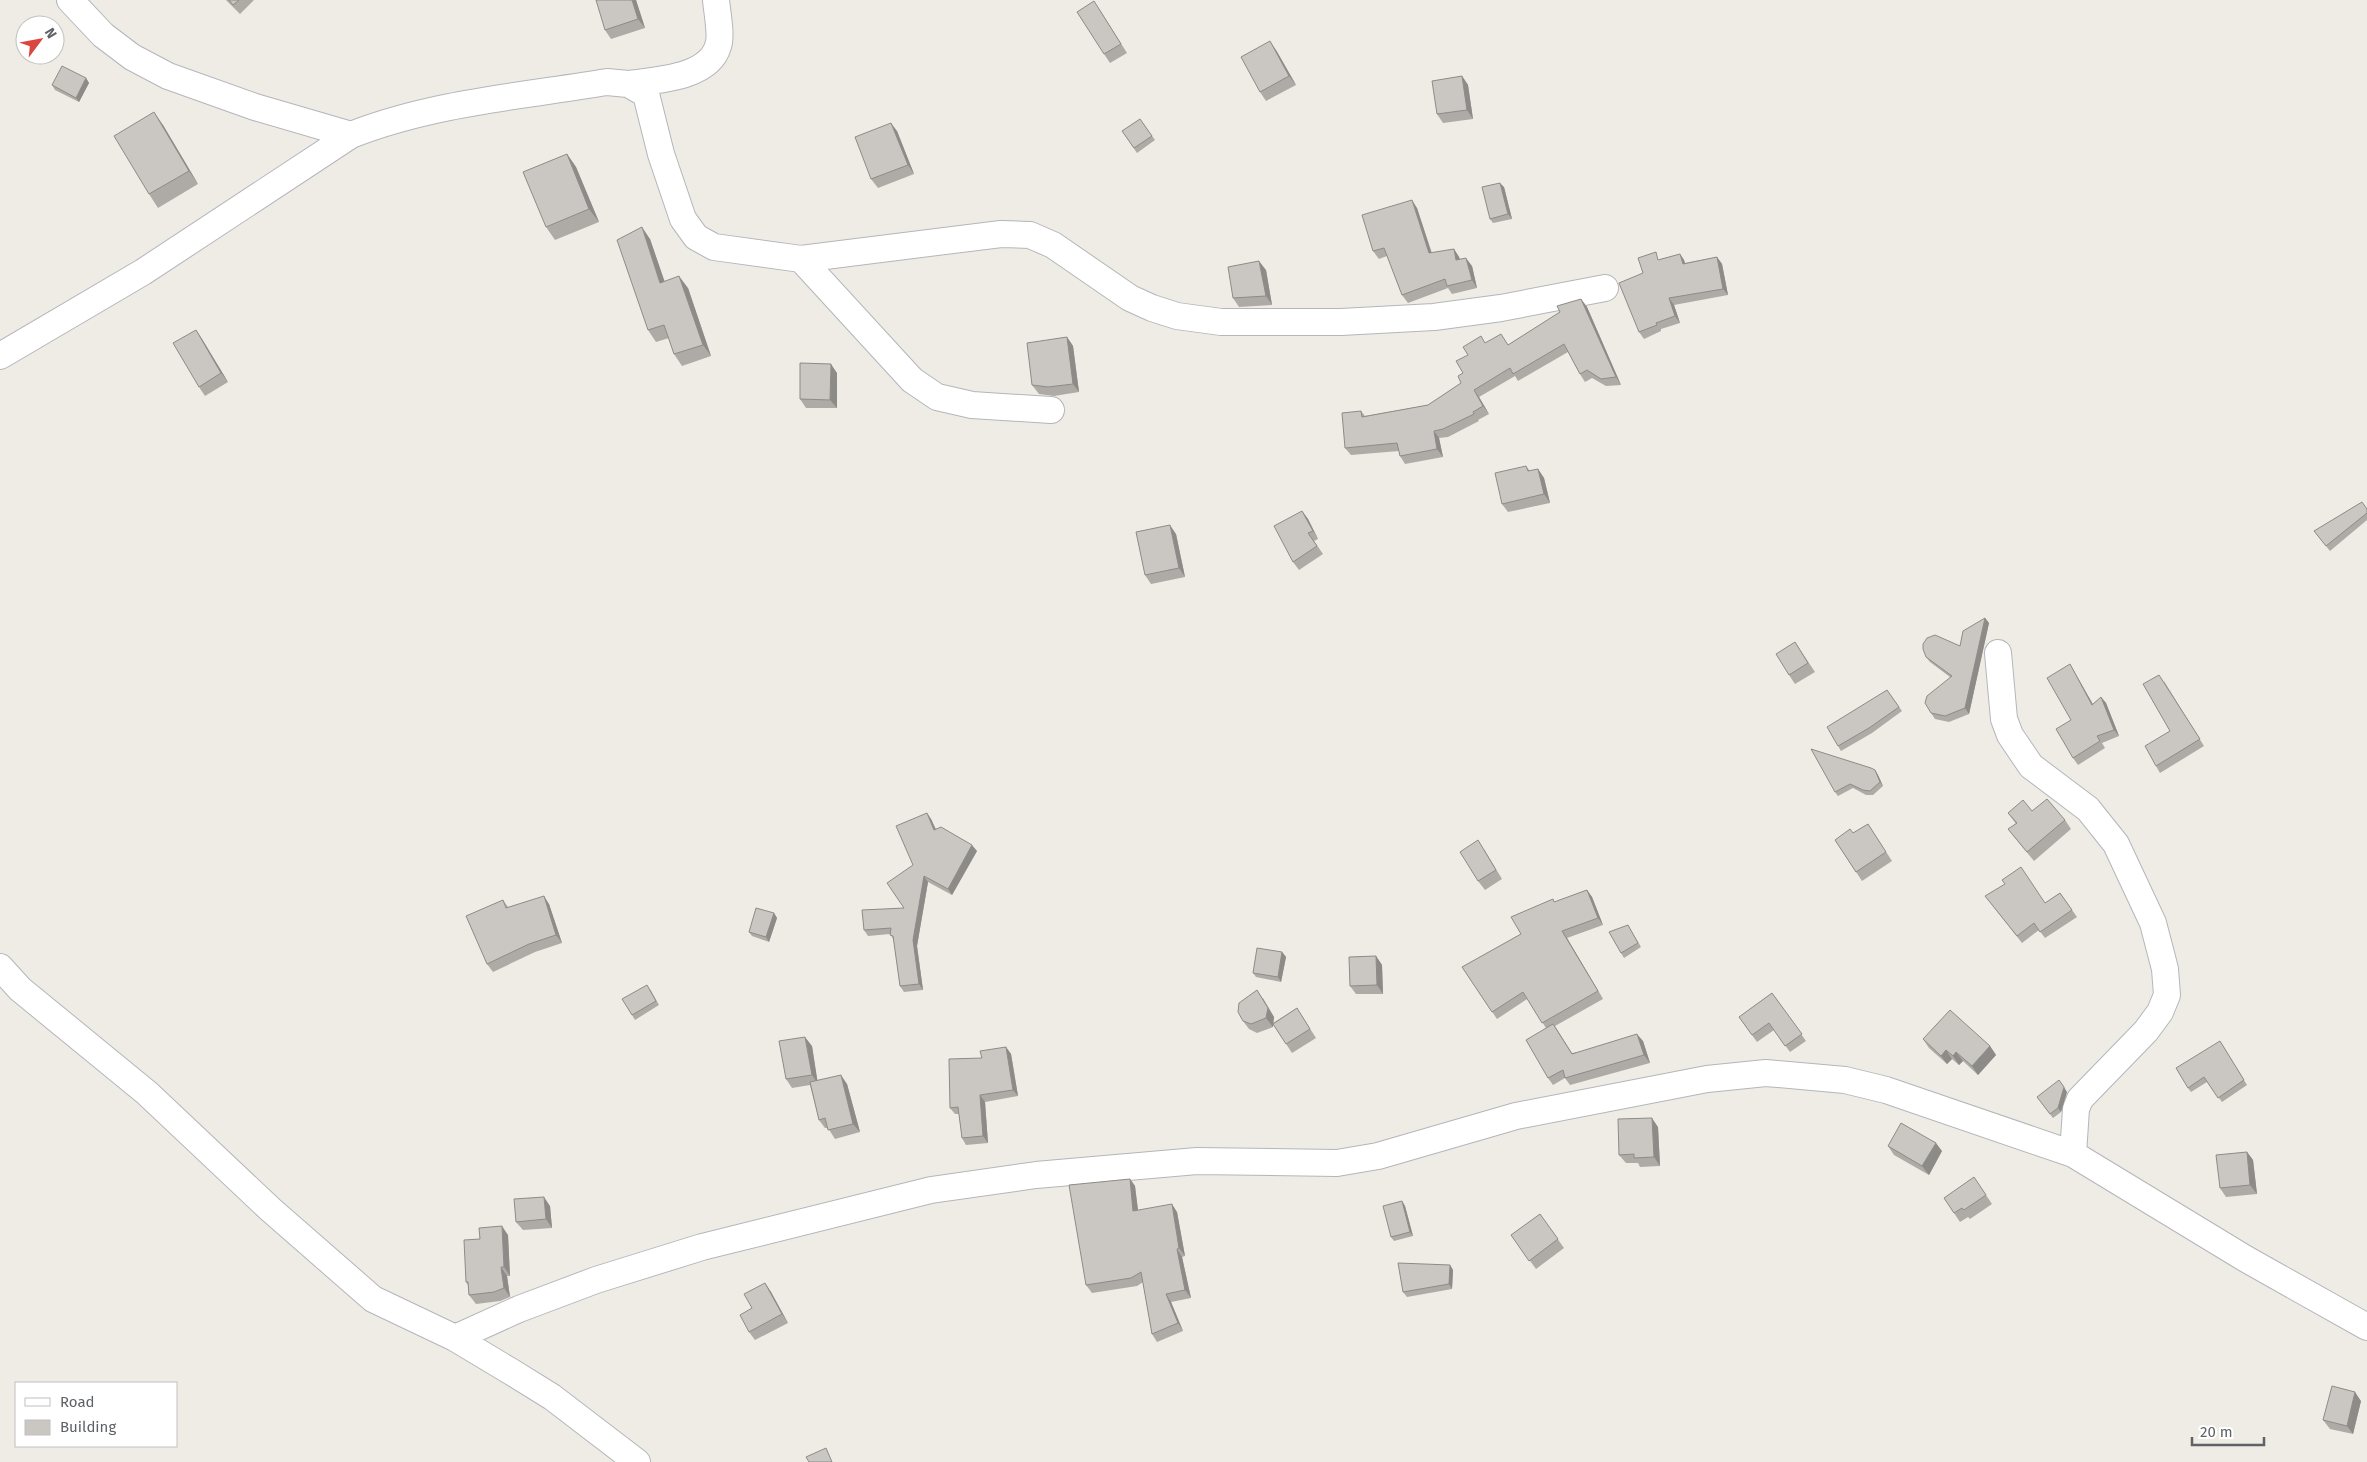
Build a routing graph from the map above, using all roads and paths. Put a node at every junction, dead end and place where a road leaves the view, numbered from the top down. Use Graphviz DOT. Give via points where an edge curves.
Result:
graph roads {
  1 [pos="70,0"];
  2 [pos="716,0"];
  3 [pos="628,84"];
  4 [pos="350,135"];
  5 [pos="801,259"];
  6 [pos="1604,288"];
  7 [pos="0,356"];
  8 [pos="1051,410"];
  9 [pos="1998,653"];
  10 [pos="0,967"];
  11 [pos="2073,1154"];
  12 [pos="2367,1328"];
  13 [pos="455,1338"];
  14 [pos="637,1462"];
  1 -- 4 [label="street" via="103,35 132,57 168,76 255,107"];
  2 -- 3 [label="street" via="719,45 707,64 700,69 661,79"];
  3 -- 4 [label="street" via="608,82 446,108 381,123"];
  3 -- 5 [label="street" via="646,94 661,154 683,219 696,237 714,247"];
  4 -- 7 [label="street" via="143,272"];
  5 -- 6 [label="street" via="1001,234 1030,235 1054,245 1130,298 1177,316 1221,322 1341,322 1434,316 1501,308"];
  5 -- 8 [label="street" via="912,380 937,397 972,405"];
  9 -- 11 [label="street" via="2004,719 2010,734 2031,766 2088,809 2116,844 2153,924 2165,969 2167,995 2160,1012 2146,1031 2080,1099 2076,1109"];
  10 -- 13 [label="street" via="20,989 147,1094 270,1209 373,1299"];
  11 -- 12 [label="street"];
  11 -- 13 [label="street" via="1886,1090 1845,1080 1766,1073 1716,1078 1516,1116 1378,1156 1337,1163 1197,1161 1036,1175 931,1190 702,1247 596,1280"];
  13 -- 14 [label="street" via="552,1397"];
}
